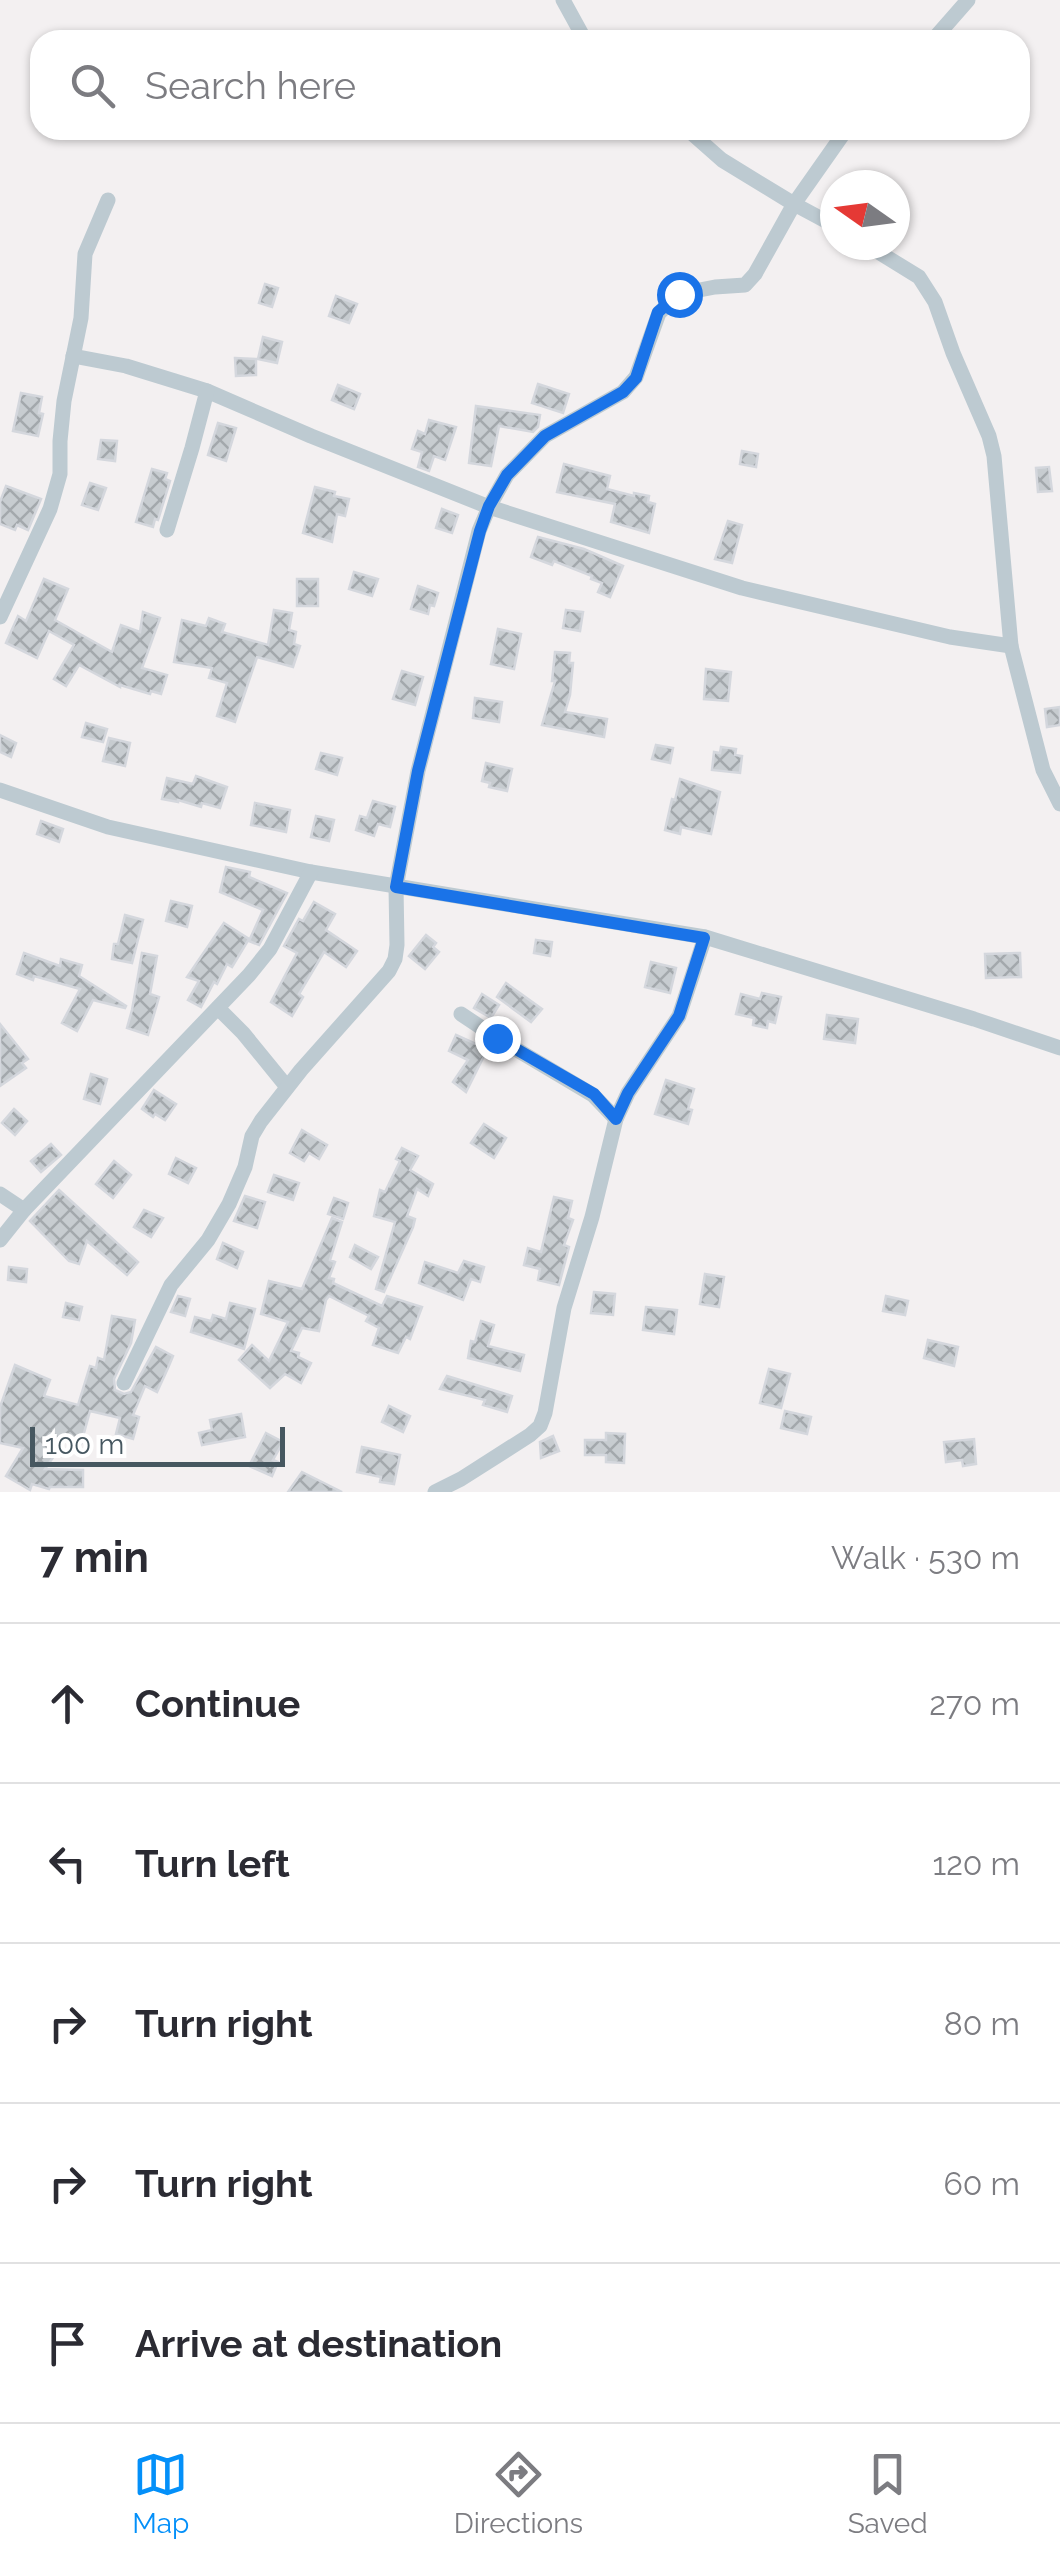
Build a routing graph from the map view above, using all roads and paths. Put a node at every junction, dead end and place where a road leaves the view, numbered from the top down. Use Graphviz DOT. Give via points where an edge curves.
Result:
graph roads {
  1 [pos="563,0"];
  2 [pos="968,0"];
  3 [pos="580,30"];
  4 [pos="942,30"];
  5 [pos="699,140"];
  6 [pos="839,140"];
  7 [pos="108,200"];
  8 [pos="794,204"];
  9 [pos="820,218"];
  10 [pos="891,260"];
  11 [pos="73,356"];
  12 [pos="206,391"];
  13 [pos="489,506"];
  14 [pos="167,530"];
  15 [pos="0,617"];
  16 [pos="1011,646"];
  17 [pos="1054,776"];
  18 [pos="0,790"];
  19 [pos="1060,804"];
  20 [pos="311,872"];
  21 [pos="396,887"];
  22 [pos="704,938"];
  23 [pos="218,1008"];
  24 [pos="461,1014"];
  25 [pos="1060,1048"];
  26 [pos="287,1087"];
  27 [pos="616,1119"];
  28 [pos="0,1194"];
  29 [pos="24,1210"];
  30 [pos="0,1240"];
  31 [pos="124,1383"];
  32 [pos="435,1492"];
  1 -- 3 [label="street"];
  2 -- 4 [label="street"];
  5 -- 8 [label="street"];
  6 -- 8 [label="street"];
  7 -- 11 [label="street" via="85,254"];
  8 -- 9 [label="street"];
  8 -- 13 [label="street" via="744,285 679,294 658,312 636,378 545,436 507,475"];
  10 -- 16 [label="street" via="918,277 934,302 989,436"];
  11 -- 12 [label="street"];
  11 -- 15 [label="street" via="55,492"];
  12 -- 13 [label="street"];
  12 -- 14 [label="street"];
  13 -- 16 [label="street" via="742,588"];
  13 -- 21 [label="street" via="418,771"];
  16 -- 17 [label="street" via="1043,770"];
  17 -- 19 [label="street"];
  18 -- 20 [label="street" via="108,827"];
  20 -- 21 [label="street"];
  20 -- 23 [label="street" via="270,949"];
  21 -- 22 [label="street"];
  21 -- 26 [label="street" via="389,972"];
  22 -- 25 [label="street"];
  22 -- 27 [label="street" via="679,1016"];
  23 -- 26 [label="street"];
  23 -- 29 [label="street"];
  24 -- 27 [label="street" via="594,1094"];
  26 -- 31 [label="street" via="252,1136 229,1204 171,1285"];
  27 -- 32 [label="street" via="564,1308 540,1426"];
  28 -- 29 [label="street"];
  29 -- 30 [label="street"];
}
